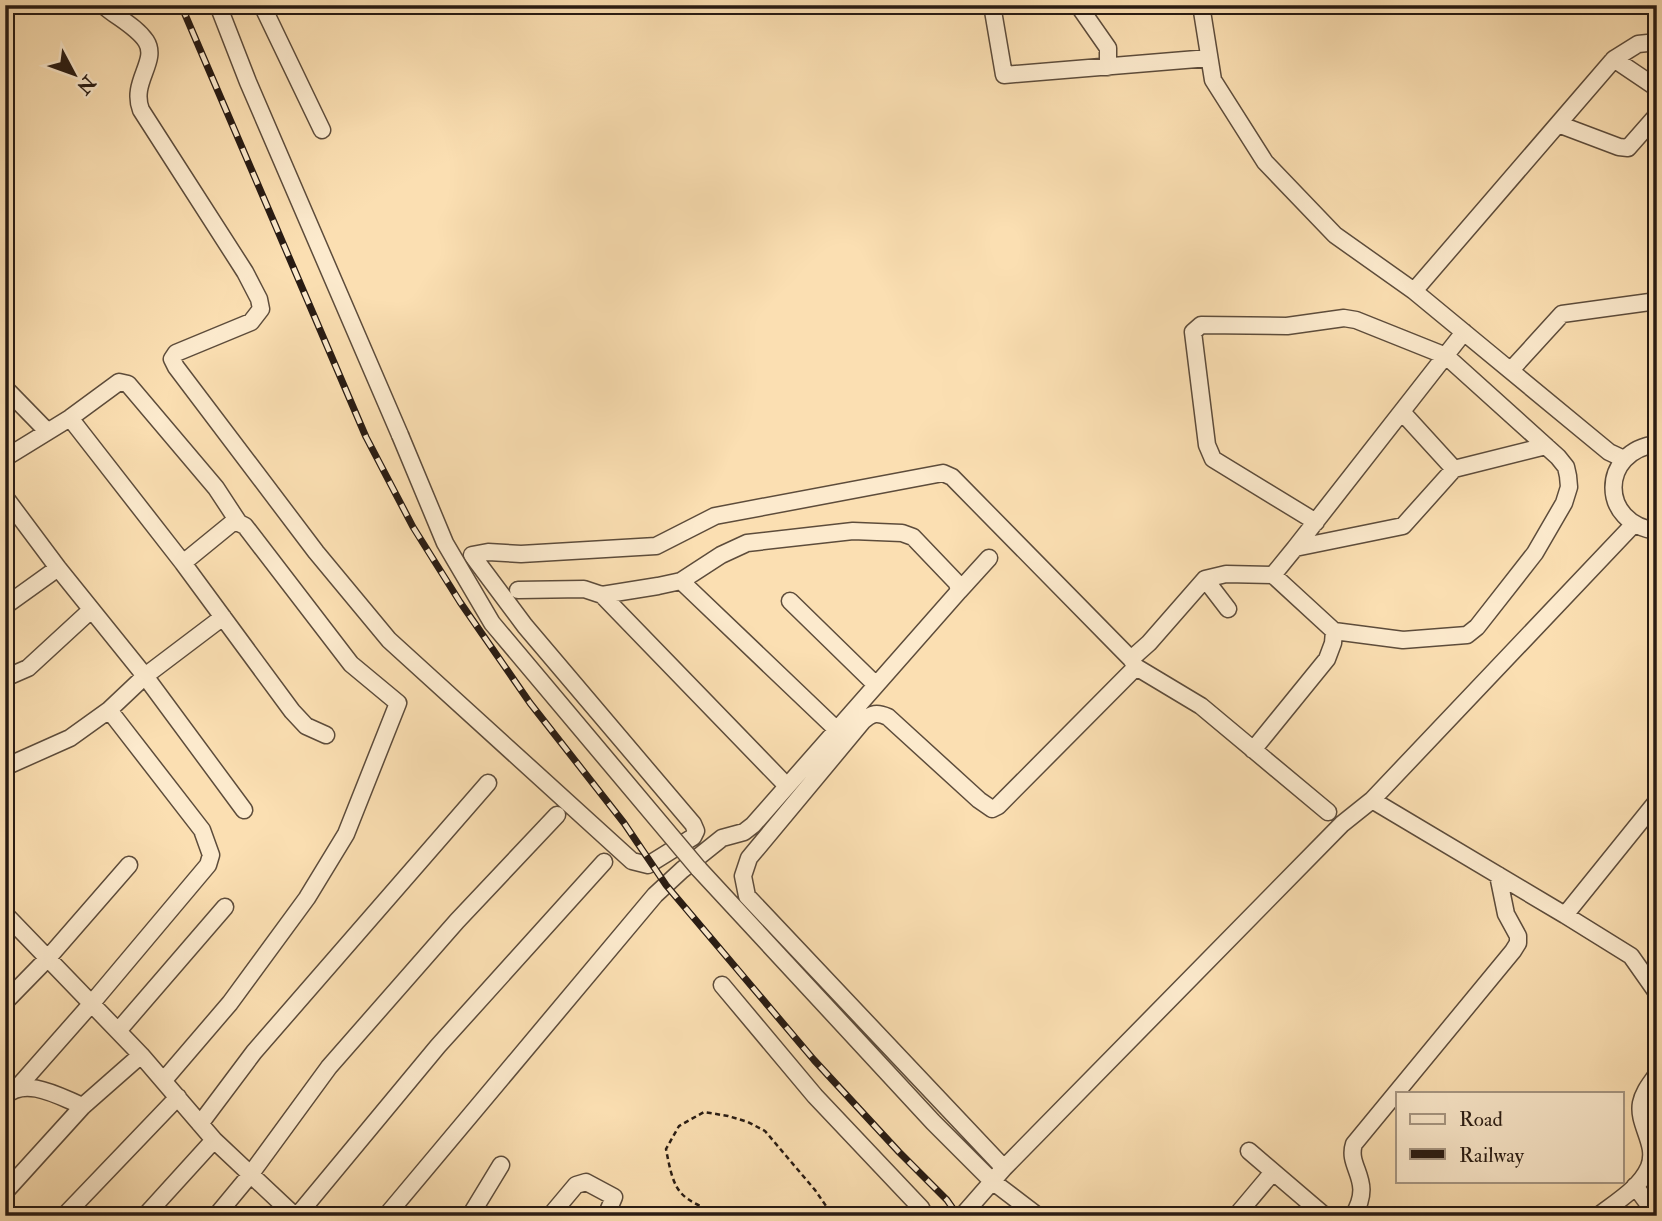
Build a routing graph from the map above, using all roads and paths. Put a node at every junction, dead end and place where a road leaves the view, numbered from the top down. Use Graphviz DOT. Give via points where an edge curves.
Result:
graph roads {
  1 [pos="103,5"];
  2 [pos="218,5"];
  3 [pos="262,5"];
  4 [pos="992,5"];
  5 [pos="1078,5"];
  6 [pos="1201,5"];
  7 [pos="1657,42"];
  8 [pos="1209,58"];
  9 [pos="1614,59"];
  10 [pos="1108,67"];
  11 [pos="1657,88"];
  12 [pos="1657,115"];
  13 [pos="1558,124"];
  14 [pos="322,130"];
  15 [pos="1414,291"];
  16 [pos="1657,301"];
  17 [pos="1464,332"];
  18 [pos="1446,356"];
  19 [pos="1511,370"];
  20 [pos="5,387"];
  21 [pos="1402,412"];
  22 [pos="70,418"];
  23 [pos="47,431"];
  24 [pos="1657,444"];
  25 [pos="1546,446"];
  26 [pos="5,458"];
  27 [pos="1624,459"];
  28 [pos="1454,469"];
  29 [pos="5,497"];
  30 [pos="1316,522"];
  31 [pos="239,523"];
  32 [pos="1633,524"];
  33 [pos="1657,531"];
  34 [pos="1295,548"];
  35 [pos="989,558"];
  36 [pos="183,563"];
  37 [pos="58,568"];
  38 [pos="1273,575"];
  39 [pos="1205,579"];
  40 [pos="681,581"];
  41 [pos="518,590"];
  42 [pos="958,592"];
  43 [pos="601,595"];
  44 [pos="790,601"];
  45 [pos="5,606"];
  46 [pos="1228,609"];
  47 [pos="91,610"];
  48 [pos="223,617"];
  49 [pos="1334,631"];
  50 [pos="1133,663"];
  51 [pos="145,676"];
  52 [pos="5,678"];
  53 [pos="876,685"];
  54 [pos="109,709"];
  55 [pos="836,729"];
  56 [pos="326,735"];
  57 [pos="1253,750"];
  58 [pos="5,767"];
  59 [pos="488,783"];
  60 [pos="787,786"];
  61 [pos="1372,800"];
  62 [pos="1657,801"];
  63 [pos="244,810"];
  64 [pos="1328,812"];
  65 [pos="557,815"];
  66 [pos="604,862"];
  67 [pos="129,865"];
  68 [pos="1498,875"];
  69 [pos="225,907"];
  70 [pos="5,914"];
  71 [pos="1565,915"];
  72 [pos="48,958"];
  73 [pos="722,985"];
  74 [pos="1657,993"];
  75 [pos="5,1002"];
  76 [pos="92,1003"];
  77 [pos="118,1031"];
  78 [pos="141,1055"];
  79 [pos="1657,1074"];
  80 [pos="164,1080"];
  81 [pos="11,1092"];
  82 [pos="1397,1092"];
  83 [pos="1396,1093"];
  84 [pos="178,1097"];
  85 [pos="83,1105"];
  86 [pos="201,1124"];
  87 [pos="214,1140"];
  88 [pos="1249,1151"];
  89 [pos="501,1165"];
  90 [pos="1652,1165"];
  91 [pos="1004,1168"];
  92 [pos="1273,1172"];
  93 [pos="250,1175"];
  94 [pos="990,1183"];
  95 [pos="1635,1186"];
  96 [pos="5,1192"];
  97 [pos="64,1216"];
  98 [pos="145,1216"];
  99 [pos="216,1216"];
  100 [pos="296,1216"];
  101 [pos="386,1216"];
  102 [pos="470,1216"];
  103 [pos="550,1216"];
  104 [pos="606,1216"];
  105 [pos="723,1216"];
  106 [pos="833,1216"];
  107 [pos="925,1216"];
  108 [pos="962,1216"];
  109 [pos="1038,1216"];
  110 [pos="1236,1216"];
  111 [pos="1325,1216"];
  112 [pos="1353,1216"];
  113 [pos="1598,1216"];
  114 [pos="1657,1216"];
  1 -- 50 [label="street" via="145,40 149,59 137,99 141,110 259,299 261,309 251,322 176,354 172,359 176,367 389,640 632,861 648,865 662,857 693,837 693,824 525,626 472,555 656,546 715,516 943,473 952,477"];
  2 -- 94 [label="street, bridge" via="445,543 492,623 698,868"];
  3 -- 14 [label="street"];
  4 -- 10 [label="street" via="1004,75"];
  5 -- 10 [label="street" via="1108,48"];
  6 -- 8 [label="street"];
  7 -- 9 [label="street" via="1638,44"];
  8 -- 10 [label="street"];
  8 -- 15 [label="street" via="1213,80 1265,162 1335,234"];
  9 -- 11 [label="street"];
  9 -- 13 [label="street"];
  12 -- 13 [label="street" via="1628,148"];
  13 -- 15 [label="street"];
  15 -- 17 [label="street"];
  16 -- 19 [label="street" via="1562,314"];
  17 -- 18 [label="street"];
  17 -- 19 [label="street"];
  18 -- 21 [label="street"];
  18 -- 25 [label="street"];
  18 -- 30 [label="street" via="1344,318 1287,326 1201,325 1193,332 1207,445 1213,459"];
  19 -- 27 [label="street" via="1609,452"];
  20 -- 23 [label="street"];
  21 -- 28 [label="street"];
  21 -- 30 [label="street"];
  22 -- 23 [label="street"];
  22 -- 31 [label="street" via="119,382 128,384 216,488"];
  22 -- 36 [label="street"];
  23 -- 26 [label="street"];
  24 -- 27 [label="street"];
  25 -- 28 [label="street"];
  25 -- 49 [label="street" via="1566,467 1569,488 1564,503 1535,553 1477,627 1467,635 1403,640"];
  27 -- 32 [label="street" via="1613,486 1615,501"];
  28 -- 34 [label="street" via="1403,526"];
  29 -- 37 [label="street"];
  30 -- 34 [label="street"];
  31 -- 36 [label="street" via="232,523"];
  31 -- 80 [label="street" via="351,664 397,703 346,834 313,888 230,1003"];
  32 -- 33 [label="street"];
  32 -- 61 [label="street"];
  34 -- 38 [label="street"];
  35 -- 42 [label="street"];
  36 -- 48 [label="street"];
  37 -- 45 [label="street"];
  37 -- 47 [label="street"];
  38 -- 39 [label="street" via="1226,574"];
  38 -- 49 [label="street"];
  39 -- 46 [label="street"];
  39 -- 50 [label="street"];
  40 -- 42 [label="street" via="747,543 883,531 913,537 957,583"];
  40 -- 43 [label="street"];
  40 -- 55 [label="street"];
  41 -- 43 [label="street" via="584,589"];
  42 -- 53 [label="street"];
  43 -- 60 [label="street"];
  44 -- 53 [label="street"];
  47 -- 51 [label="street"];
  47 -- 52 [label="street" via="28,668"];
  48 -- 51 [label="street"];
  48 -- 56 [label="street" via="292,711 306,726"];
  49 -- 57 [label="street" via="1327,659"];
  50 -- 57 [label="street" via="1202,706"];
  50 -- 91 [label="street" via="992,809 888,717 872,714 750,858 743,876 747,896"];
  51 -- 54 [label="street"];
  51 -- 63 [label="street"];
  53 -- 55 [label="street"];
  54 -- 58 [label="street" via="70,738"];
  54 -- 76 [label="street" via="201,830 211,855 208,865"];
  55 -- 60 [label="street"];
  57 -- 64 [label="street"];
  59 -- 86 [label="street" via="254,1052"];
  60 -- 101 [label="street" via="753,825 722,838 655,895"];
  61 -- 68 [label="street"];
  61 -- 91 [label="street" via="1342,824"];
  62 -- 71 [label="street"];
  65 -- 93 [label="street" via="329,1067"];
  66 -- 100 [label="street" via="438,1046"];
  67 -- 72 [label="street"];
  68 -- 71 [label="street"];
  68 -- 82 [label="street" via="1502,902 1518,943"];
  69 -- 77 [label="street"];
  70 -- 72 [label="street"];
  71 -- 74 [label="street" via="1631,956"];
  72 -- 75 [label="street"];
  72 -- 76 [label="street"];
  73 -- 107 [label="street"];
  76 -- 77 [label="street"];
  76 -- 81 [label="street"];
  77 -- 78 [label="street"];
  78 -- 80 [label="street"];
  78 -- 85 [label="street"];
  79 -- 90 [label="street" via="1641,1103"];
  80 -- 84 [label="street"];
  81 -- 85 [label="street" via="39,1088"];
  83 -- 112 [label="street" via="1354,1144 1362,1192"];
  84 -- 86 [label="street"];
  84 -- 97 [label="street"];
  85 -- 96 [label="street"];
  86 -- 87 [label="street"];
  87 -- 93 [label="street"];
  87 -- 98 [label="street"];
  88 -- 92 [label="street"];
  89 -- 102 [label="street"];
  90 -- 95 [label="street"];
  91 -- 94 [label="street"];
  92 -- 110 [label="street"];
  92 -- 111 [label="street"];
  93 -- 99 [label="street"];
  93 -- 100 [label="street"];
  94 -- 108 [label="street"];
  94 -- 109 [label="street"];
  95 -- 113 [label="street"];
  95 -- 114 [label="street"];
  103 -- 104 [label="street" via="576,1185 586,1182 614,1196"];
  105 -- 106 [label="path" via="685,1199 672,1180 666,1149 680,1126 704,1112 729,1116 765,1131"];
}
